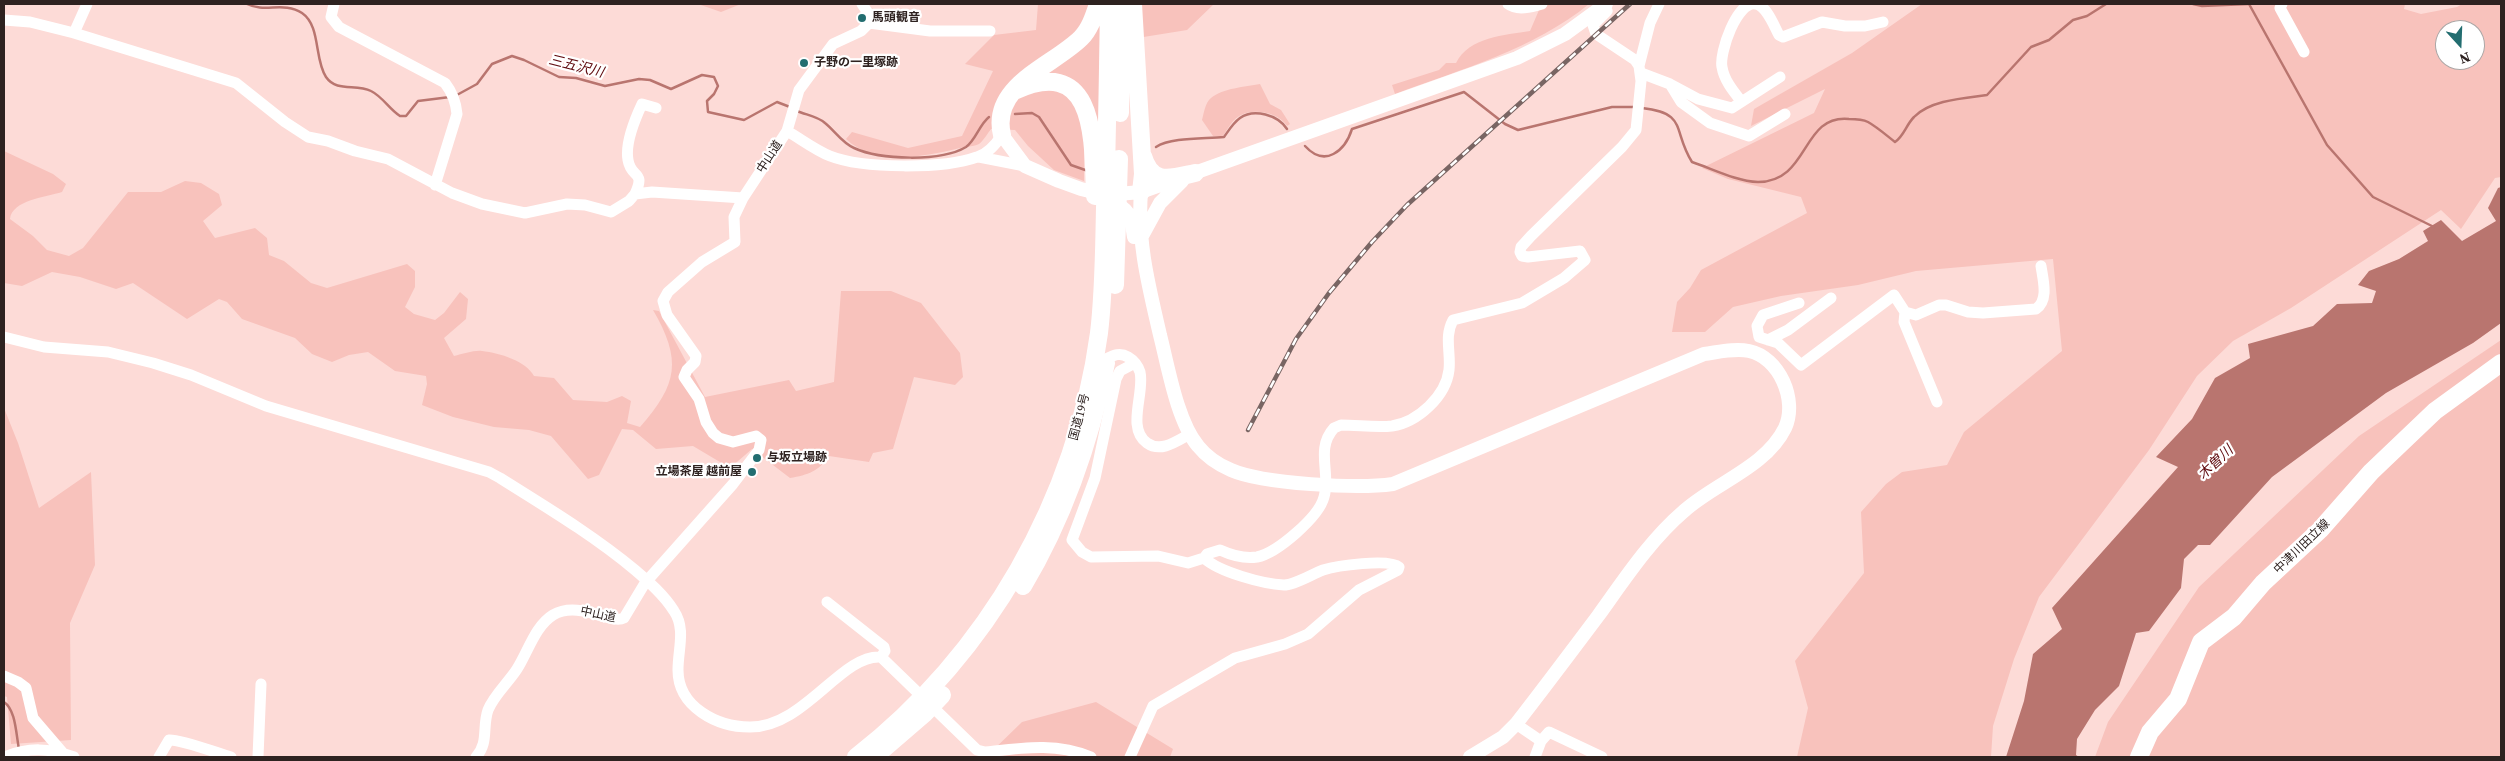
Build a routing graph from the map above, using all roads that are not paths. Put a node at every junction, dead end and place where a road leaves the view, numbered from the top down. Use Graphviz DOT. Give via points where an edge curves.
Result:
graph roads {
  1 [pos="87,4"];
  2 [pos="334,4"];
  3 [pos="862,4"];
  4 [pos="1098,4"];
  5 [pos="1109,4"];
  6 [pos="1122,4"];
  7 [pos="1133,4"];
  8 [pos="1508,4"];
  9 [pos="1542,4"];
  10 [pos="1659,4"];
  11 [pos="2282,4"];
  12 [pos="1604,5"];
  13 [pos="4,20"];
  14 [pos="1882,22"];
  15 [pos="869,23"];
  16 [pos="990,31"];
  17 [pos="74,33"];
  18 [pos="2304,52"];
  19 [pos="1640,70"];
  20 [pos="1780,78"];
  21 [pos="1670,84"];
  22 [pos="1014,91"];
  23 [pos="1741,101"];
  24 [pos="656,108"];
  25 [pos="1784,114"];
  26 [pos="787,130"];
  27 [pos="1002,135"];
  28 [pos="1141,151"];
  29 [pos="979,157"];
  30 [pos="1106,160"];
  31 [pos="1026,166"];
  32 [pos="1195,173"];
  33 [pos="435,185"];
  34 [pos="1075,187"];
  35 [pos="1141,192"];
  36 [pos="635,194"];
  37 [pos="743,198"];
  38 [pos="1141,246"];
  39 [pos="1106,249"];
  40 [pos="2041,266"];
  41 [pos="1831,298"];
  42 [pos="1799,302"];
  43 [pos="1905,312"];
  44 [pos="4,337"];
  45 [pos="1764,338"];
  46 [pos="1750,351"];
  47 [pos="1106,359"];
  48 [pos="1135,363"];
  49 [pos="2501,363"];
  50 [pos="1937,402"];
  51 [pos="1190,434"];
  52 [pos="1326,485"];
  53 [pos="1204,558"];
  54 [pos="647,581"];
  55 [pos="827,602"];
  56 [pos="883,659"];
  57 [pos="4,676"];
  58 [pos="261,684"];
  59 [pos="1516,724"];
  60 [pos="1541,741"];
  61 [pos="30,752"];
  62 [pos="63,753"];
  63 [pos="8,755"];
  64 [pos="74,757"];
  65 [pos="159,757"];
  66 [pos="231,757"];
  67 [pos="258,757"];
  68 [pos="476,757"];
  69 [pos="856,757"];
  70 [pos="874,757"];
  71 [pos="1091,757"];
  72 [pos="1130,757"];
  73 [pos="1470,757"];
  74 [pos="1535,757"];
  75 [pos="1602,757"];
  76 [pos="2138,757"];
  1 -- 17 [label="street"];
  2 -- 33 [label="street" via="331,17 339,27 445,83 450,90 455,102 455,120"];
  3 -- 15 [label="street" via="868,13"];
  4 -- 22 [label="main road" via="1089,28 1081,38 1036,70"];
  5 -- 30 [label="main road, 国道19号"];
  6 -- 30 [label="main road, 国道19号"];
  7 -- 28 [label="main road"];
  8 -- 9 [label="street" via="1527,8"];
  10 -- 19 [label="street" via="1650,23"];
  11 -- 18 [label="street" via="2280,8"];
  12 -- 19 [label="street" via="1607,11 1593,25 1596,34 1635,60"];
  12 -- 32 [label="street" via="1565,34 1517,58"];
  13 -- 17 [label="street" via="30,22"];
  14 -- 23 [label="street" via="1865,26 1822,22 1783,37 1765,10 1757,4 1750,4 1732,23 1721,66 1727,83"];
  15 -- 16 [label="street" via="930,31"];
  15 -- 26 [label="street, 中山道" via="830,48 799,90"];
  17 -- 33 [label="street" via="236,83 308,137 388,159"];
  19 -- 21 [label="street"];
  19 -- 52 [label="street" via="1638,124 1632,138 1531,236 1520,252 1528,257 1580,251 1585,260 1564,278 1522,303 1453,320 1448,331 1449,369 1442,394 1417,415 1399,424 1341,425 1334,428 1324,445"];
  20 -- 23 [label="street"];
  21 -- 23 [label="street" via="1698,99 1732,108"];
  21 -- 25 [label="street" via="1681,102 1710,123 1749,136"];
  22 -- 27 [label="main road" via="1004,104 1000,119"];
  22 -- 30 [label="main road" via="1049,80 1075,91"];
  24 -- 36 [label="street" via="642,104 632,125 628,160 632,170 639,175"];
  26 -- 29 [label="street" via="829,156 849,161 916,166"];
  26 -- 37 [label="street, 中山道"];
  27 -- 29 [label="street" via="991,149"];
  27 -- 31 [label="street"];
  28 -- 32 [label="main road" via="1154,176 1167,178"];
  28 -- 35 [label="main road"];
  29 -- 31 [label="street"];
  30 -- 39 [label="main road, 国道19号"];
  31 -- 34 [label="street"];
  32 -- 35 [label="street"];
  32 -- 38 [label="street" via="1177,184 1160,203 1146,226"];
  33 -- 36 [label="street" via="482,204 525,213 567,204 611,212 629,202"];
  34 -- 35 [label="street" via="1106,195"];
  34 -- 38 [label="street" via="1087,197 1123,206 1131,221 1136,246"];
  35 -- 38 [label="street"];
  36 -- 37 [label="street" via="652,192"];
  37 -- 54 [label="street, 中山道" via="733,220 734,242 702,262 668,292 663,305 696,356 684,377 699,399 709,428 719,438 733,442 754,436 760,437 762,443 733,484"];
  38 -- 51 [label="street" via="1176,395"];
  39 -- 47 [label="main road, 国道19号"];
  39 -- 69 [label="main road, 国道19号" via="1099,334 1083,409 1045,518 1017,574 942,678"];
  40 -- 43 [label="street" via="2044,297 2036,309 1983,313 1968,312 1946,304 1916,316"];
  41 -- 45 [label="street" via="1788,330"];
  42 -- 45 [label="street" via="1763,315 1757,326"];
  43 -- 45 [label="street" via="1894,294 1802,365 1778,343"];
  43 -- 50 [label="street" via="1904,322"];
  44 -- 54 [label="street" via="44,347 108,352 153,363 266,406 489,472 605,545"];
  45 -- 46 [label="street"];
  46 -- 52 [label="street" via="1704,354 1393,484 1372,487"];
  46 -- 59 [label="street" via="1765,357 1783,382 1788,404 1785,427 1772,447 1750,466 1683,511 1653,543"];
  47 -- 48 [label="street" via="1122,354"];
  47 -- 70 [label="main road, 国道19号" via="1098,401 1076,476 1038,561 977,654 924,714"];
  48 -- 51 [label="street" via="1140,373 1137,426 1142,439 1159,447 1171,445"];
  48 -- 53 [label="street" via="1120,371 1116,379 1095,478 1072,540 1091,557 1158,556 1188,563"];
  49 -- 76 [label="main road, 中津川田立線" via="2435,411 2371,472 2320,530 2263,583 2234,617 2201,642 2178,699 2150,732"];
  51 -- 52 [label="street" via="1208,456 1233,471 1256,477"];
  52 -- 53 [label="street" via="1319,510 1307,524 1269,553 1246,557 1220,550"];
  53 -- 72 [label="street" via="1237,575 1285,585 1333,568 1385,562 1396,564 1399,569 1359,590 1308,634 1235,658 1153,706"];
  54 -- 56 [label="street" via="665,599 681,624 678,672 683,691 693,707 732,725 752,727 781,720 858,662 872,657"];
  54 -- 68 [label="street, 中山道" via="621,620 575,610 554,615 541,626 517,669 489,708 484,723 485,742"];
  55 -- 56 [label="street" via="884,647"];
  56 -- 71 [label="street" via="972,746 985,752 1040,745"];
  57 -- 62 [label="street" via="26,688 33,718"];
  58 -- 67 [label="street"];
  59 -- 60 [label="street"];
  59 -- 73 [label="street"];
  60 -- 74 [label="street"];
  60 -- 75 [label="street" via="1549,732"];
  61 -- 62 [label="street"];
  61 -- 63 [label="street"];
  62 -- 64 [label="street"];
  65 -- 66 [label="street" via="169,740 176,739"];
}
